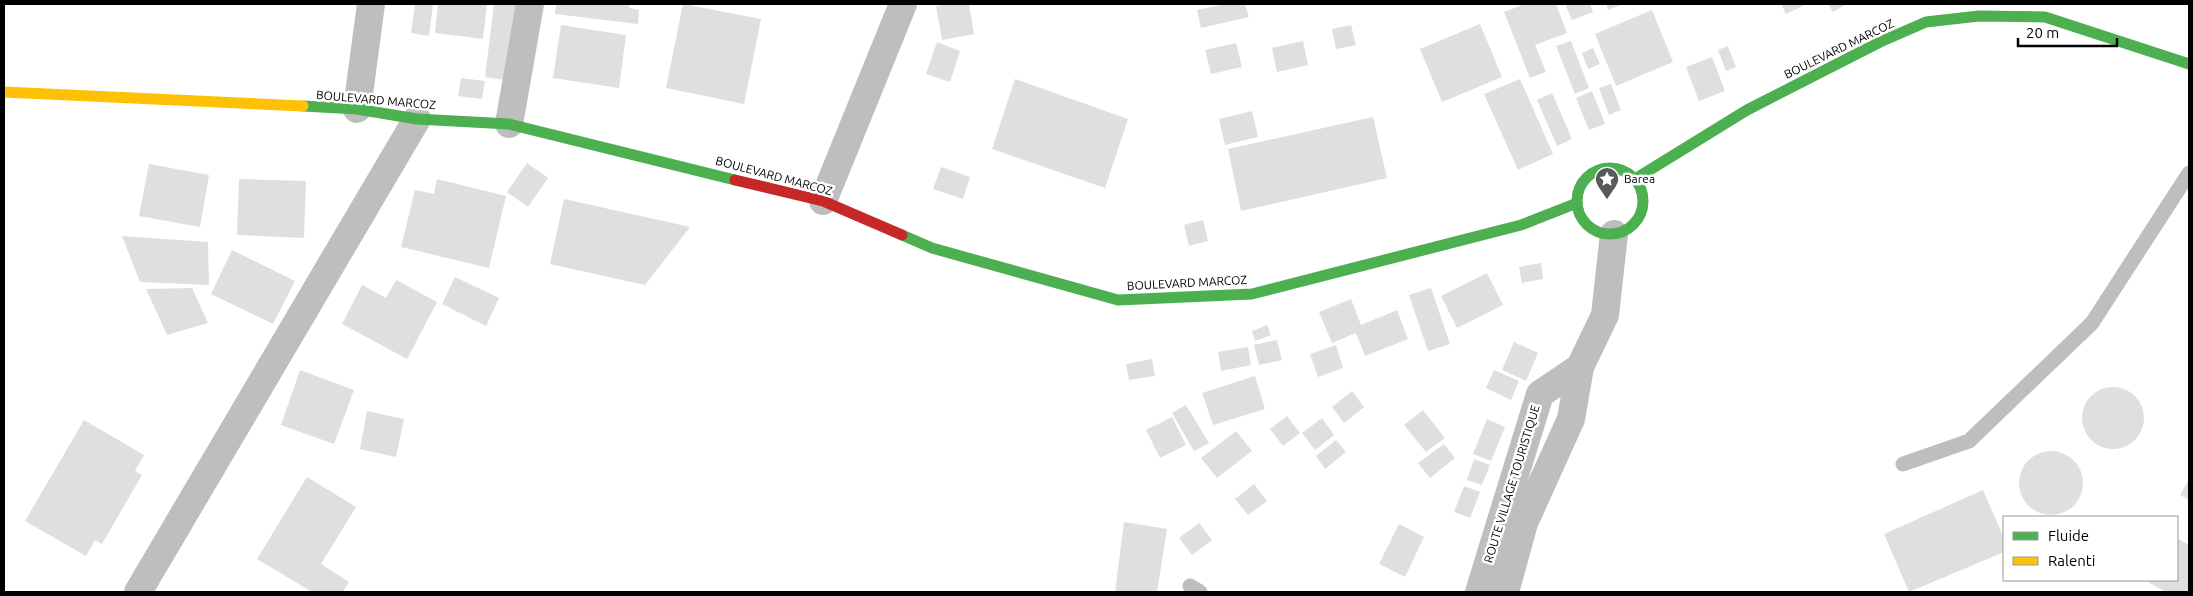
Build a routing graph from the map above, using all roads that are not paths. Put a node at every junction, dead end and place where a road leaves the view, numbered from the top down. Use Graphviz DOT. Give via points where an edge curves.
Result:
graph roads {
  1 [pos="371,4"];
  2 [pos="530,4"];
  3 [pos="903,4"];
  4 [pos="1980,10"];
  5 [pos="2189,64"];
  6 [pos="4,92"];
  7 [pos="357,109"];
  8 [pos="418,119"];
  9 [pos="509,124"];
  10 [pos="2189,173"];
  11 [pos="1635,179"];
  12 [pos="823,201"];
  13 [pos="1577,203"];
  14 [pos="1614,234"];
  15 [pos="1580,367"];
  16 [pos="1903,464"];
  17 [pos="138,592"];
  18 [pos="1479,592"];
  19 [pos="1506,592"];
  1 -- 7 [label="street"];
  2 -- 9 [label="street"];
  3 -- 12 [label="street"];
  4 -- 5 [label="main road, BOULEVARD MARCOZ" via="2046,17"];
  4 -- 11 [label="main road, BOULEVARD MARCOZ" via="1926,22 1880,42 1747,110"];
  6 -- 7 [label="main road, BOULEVARD MARCOZ"];
  7 -- 8 [label="main road, BOULEVARD MARCOZ"];
  8 -- 9 [label="main road, BOULEVARD MARCOZ"];
  8 -- 17 [label="street"];
  9 -- 12 [label="main road, BOULEVARD MARCOZ"];
  10 -- 16 [label="lane" via="2092,323 1970,441"];
  11 -- 13 [label="main road" via="1618,168 1597,170 1581,183"];
  11 -- 14 [label="main road" via="1644,195 1642,213 1631,227"];
  12 -- 13 [label="main road, BOULEVARD MARCOZ" via="932,248 1118,300 1252,294 1521,225"];
  13 -- 14 [label="main road" via="1583,220 1597,231"];
  14 -- 15 [label="street, ROUTE VILLAGE TOURISTIQUE" via="1605,315"];
  15 -- 18 [label="street, ROUTE VILLAGE TOURISTIQUE" via="1540,394"];
  15 -- 19 [label="street, ROUTE VILLAGE TOURISTIQUE" via="1571,419 1524,524"];
}
